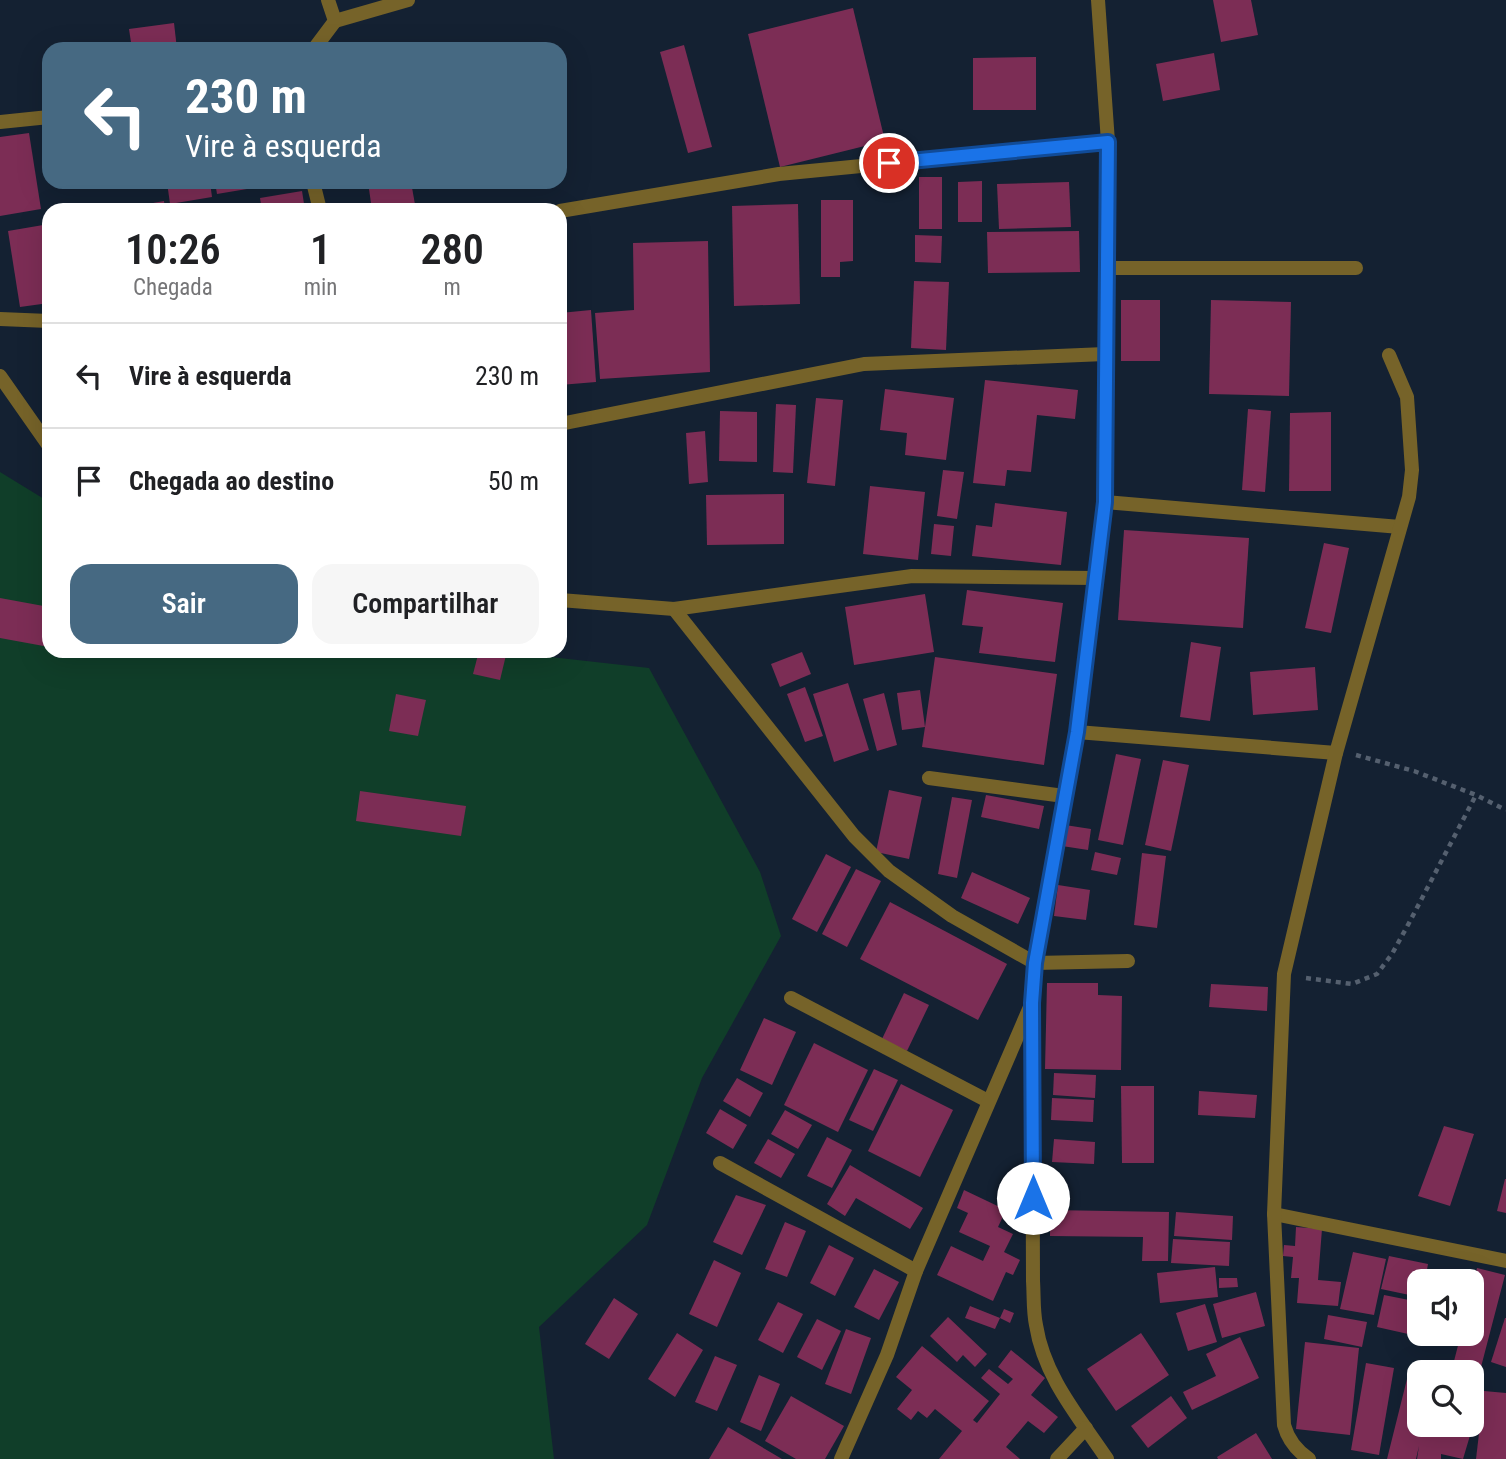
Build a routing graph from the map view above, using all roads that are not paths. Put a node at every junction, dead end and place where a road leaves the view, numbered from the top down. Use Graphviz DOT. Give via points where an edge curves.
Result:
graph roads {
  1 [pos="328,0"];
  2 [pos="408,0"];
  3 [pos="1098,0"];
  4 [pos="335,21"];
  5 [pos="319,42"];
  6 [pos="42,118"];
  7 [pos="0,122"];
  8 [pos="1108,142"];
  9 [pos="567,210"];
  10 [pos="1106,268"];
  11 [pos="1356,268"];
  12 [pos="0,319"];
  13 [pos="42,321"];
  14 [pos="1105,354"];
  15 [pos="1389,355"];
  16 [pos="0,376"];
  17 [pos="567,423"];
  18 [pos="42,436"];
  19 [pos="1105,502"];
  20 [pos="1401,527"];
  21 [pos="1096,578"];
  22 [pos="567,601"];
  23 [pos="674,609"];
  24 [pos="1077,732"];
  25 [pos="1336,753"];
  26 [pos="929,778"];
  27 [pos="1063,796"];
  28 [pos="1128,961"];
  29 [pos="1035,963"];
  30 [pos="791,998"];
  31 [pos="1032,1003"];
  32 [pos="988,1101"];
  33 [pos="720,1164"];
  34 [pos="1273,1214"];
  35 [pos="1506,1261"];
  36 [pos="916,1271"];
  37 [pos="1086,1428"];
  38 [pos="841,1459"];
  39 [pos="1057,1459"];
  40 [pos="1107,1459"];
  41 [pos="1309,1459"];
  1 -- 4 [label="street"];
  2 -- 4 [label="street"];
  3 -- 8 [label="street"];
  4 -- 5 [label="street"];
  6 -- 7 [label="street"];
  8 -- 9 [label="street" via="779,174"];
  8 -- 10 [label="street"];
  10 -- 11 [label="street"];
  10 -- 14 [label="street"];
  12 -- 13 [label="street"];
  14 -- 17 [label="street" via="864,364"];
  14 -- 19 [label="street"];
  15 -- 20 [label="street" via="1407,397 1412,470"];
  16 -- 18 [label="street"];
  19 -- 20 [label="street"];
  19 -- 21 [label="street"];
  20 -- 25 [label="street"];
  21 -- 23 [label="street" via="912,576"];
  21 -- 24 [label="street"];
  22 -- 23 [label="street"];
  23 -- 29 [label="street" via="880,863 952,916"];
  24 -- 25 [label="street"];
  24 -- 27 [label="street"];
  25 -- 34 [label="street" via="1284,974"];
  26 -- 27 [label="street"];
  27 -- 29 [label="street"];
  28 -- 29 [label="street"];
  29 -- 31 [label="street"];
  30 -- 32 [label="street"];
  31 -- 32 [label="street"];
  31 -- 37 [label="street" via="1036,1326 1061,1393"];
  32 -- 36 [label="street"];
  33 -- 36 [label="street"];
  34 -- 35 [label="street"];
  34 -- 41 [label="street" via="1284,1425 1287,1438"];
  36 -- 38 [label="street" via="887,1355"];
  37 -- 39 [label="street"];
  37 -- 40 [label="street"];
}
